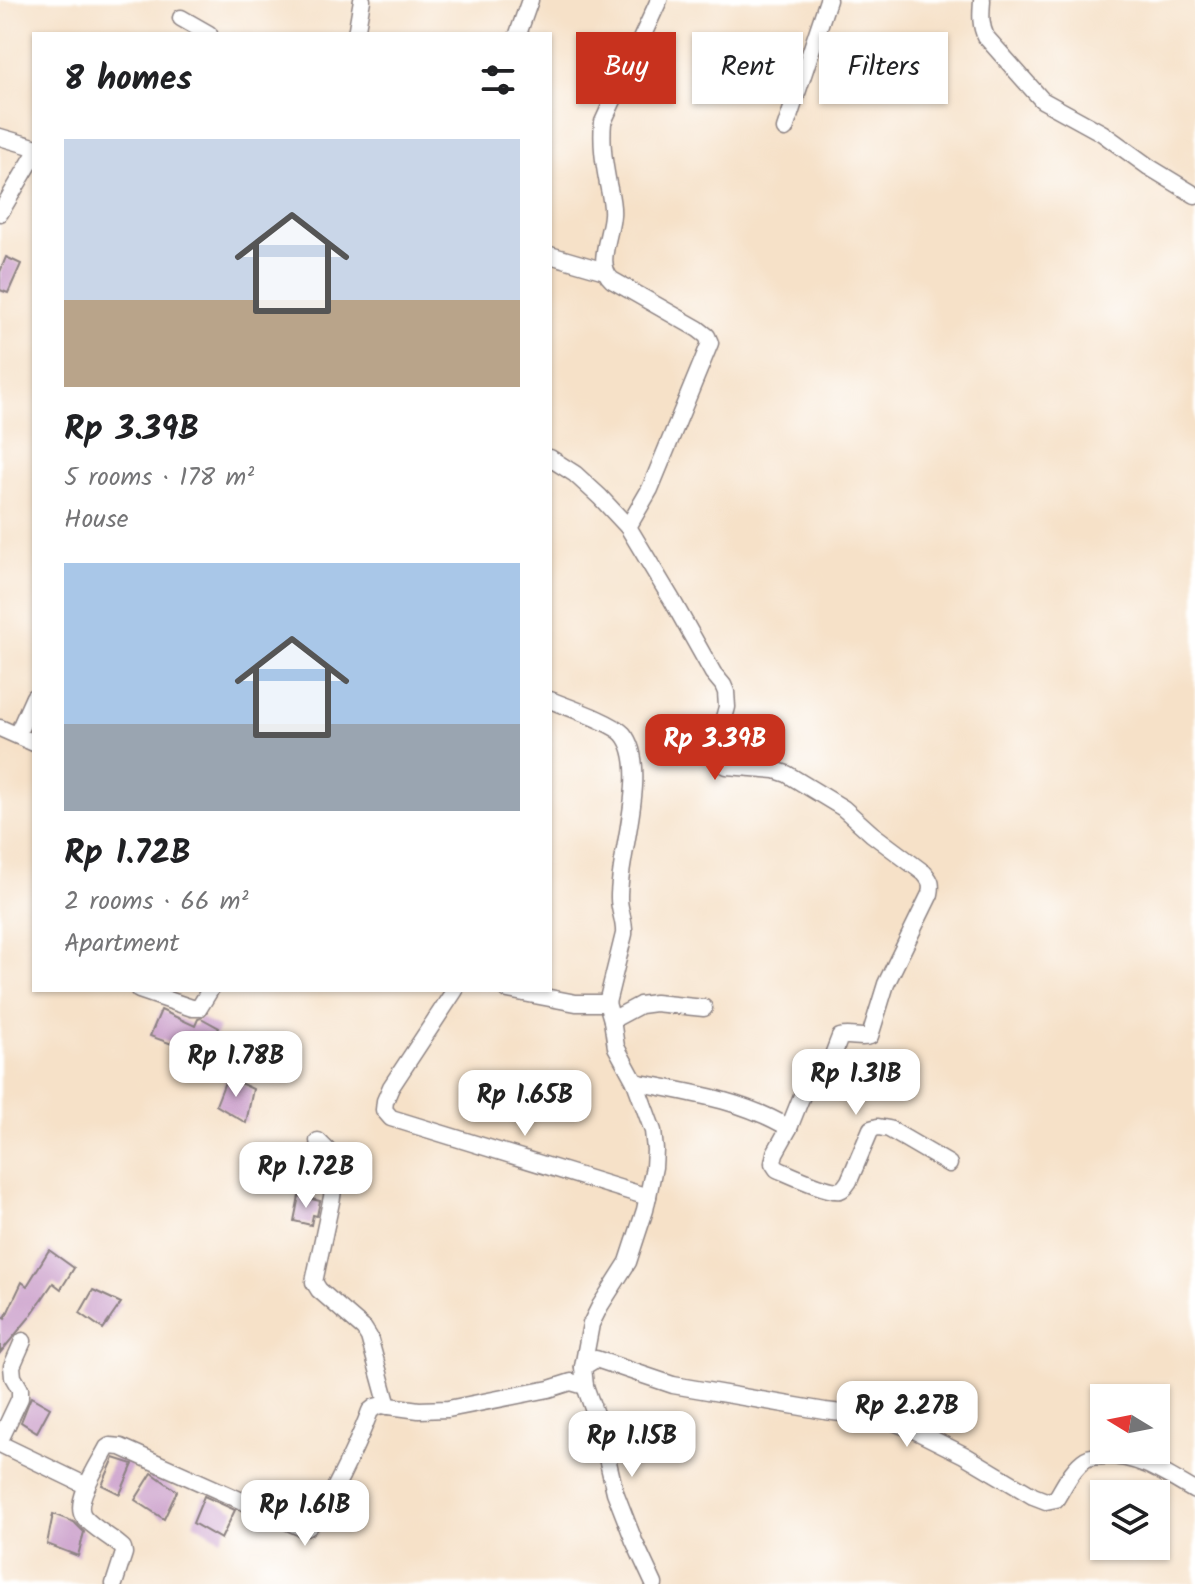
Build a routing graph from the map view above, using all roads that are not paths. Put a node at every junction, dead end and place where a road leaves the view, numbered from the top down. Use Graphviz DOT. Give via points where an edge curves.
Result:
graph roads {
  1 [pos="362,0"];
  2 [pos="530,0"];
  3 [pos="659,0"];
  4 [pos="828,0"];
  5 [pos="982,0"];
  6 [pos="181,18"];
  7 [pos="206,32"];
  8 [pos="356,32"];
  9 [pos="519,32"];
  10 [pos="785,129"];
  11 [pos="0,137"];
  12 [pos="32,146"];
  13 [pos="32,159"];
  14 [pos="1195,195"];
  15 [pos="0,213"];
  16 [pos="552,256"];
  17 [pos="605,271"];
  18 [pos="552,459"];
  19 [pos="628,527"];
  20 [pos="32,701"];
  21 [pos="552,701"];
  22 [pos="0,728"];
  23 [pos="17,735"];
  24 [pos="32,742"];
  25 [pos="145,992"];
  26 [pos="209,992"];
  27 [pos="454,992"];
  28 [pos="518,992"];
  29 [pos="704,1008"];
  30 [pos="610,1011"];
  31 [pos="635,1082"];
  32 [pos="789,1128"];
  33 [pos="318,1141"];
  34 [pos="949,1164"];
  35 [pos="648,1197"];
  36 [pos="23,1341"];
  37 [pos="583,1367"];
  38 [pos="585,1386"];
  39 [pos="388,1406"];
  40 [pos="0,1442"];
  41 [pos="87,1486"];
  42 [pos="1195,1491"];
  43 [pos="114,1584"];
  44 [pos="654,1584"];
  1 -- 8 [label="street"];
  2 -- 9 [label="street"];
  3 -- 17 [label="street" via="603,122 613,211"];
  4 -- 10 [label="street"];
  5 -- 14 [label="street" via="980,19 986,37 1042,100"];
  6 -- 7 [label="street"];
  11 -- 12 [label="street"];
  13 -- 15 [label="street"];
  16 -- 17 [label="street"];
  17 -- 19 [label="street" via="698,329 710,343 650,489"];
  18 -- 19 [label="street" via="575,474"];
  19 -- 32 [label="street" via="726,692 719,762 787,774 843,808 930,881 930,894 886,984 870,1036 840,1037 828,1068 809,1078"];
  20 -- 23 [label="street"];
  21 -- 30 [label="street" via="616,728 633,755 619,900 625,923"];
  22 -- 23 [label="street"];
  23 -- 24 [label="street"];
  25 -- 26 [label="street" via="192,1008 199,1008"];
  27 -- 35 [label="street" via="391,1087 384,1110 391,1118"];
  28 -- 30 [label="street"];
  29 -- 30 [label="street" via="655,1003"];
  30 -- 31 [label="street" via="616,1047"];
  31 -- 32 [label="street" via="755,1111"];
  31 -- 35 [label="street" via="653,1131"];
  32 -- 34 [label="street" via="773,1163 821,1187 844,1188 871,1129 878,1127"];
  33 -- 39 [label="street" via="336,1166 315,1286 369,1337"];
  35 -- 37 [label="street" via="628,1262 591,1324"];
  36 -- 40 [label="street" via="12,1366 20,1398"];
  37 -- 38 [label="street"];
  37 -- 42 [label="street" via="596,1359 673,1385 883,1418 1046,1501 1056,1499 1078,1466 1096,1456 1140,1461"];
  38 -- 39 [label="street" via="571,1382 448,1409"];
  38 -- 44 [label="street" via="615,1492"];
  39 -- 41 [label="street" via="370,1411 345,1470 306,1528 114,1445 107,1448"];
  40 -- 41 [label="street"];
  41 -- 43 [label="street" via="82,1514 123,1548"];
}
